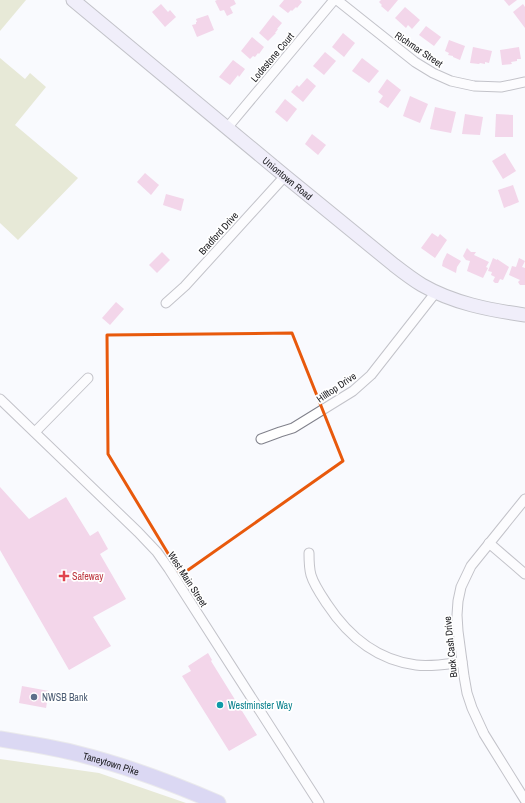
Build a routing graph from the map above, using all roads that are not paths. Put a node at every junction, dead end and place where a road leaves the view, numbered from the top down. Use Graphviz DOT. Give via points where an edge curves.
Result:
graph roads {
  1 [pos="73,0"];
  2 [pos="335,0"];
  3 [pos="525,82"];
  4 [pos="227,128"];
  5 [pos="284,176"];
  6 [pos="436,292"];
  7 [pos="166,303"];
  8 [pos="525,315"];
  9 [pos="88,378"];
  10 [pos="0,399"];
  11 [pos="35,432"];
  12 [pos="261,439"];
  13 [pos="525,499"];
  14 [pos="489,543"];
  15 [pos="309,553"];
  16 [pos="525,574"];
  17 [pos="462,662"];
  18 [pos="0,739"];
  19 [pos="525,800"];
  20 [pos="218,803"];
  21 [pos="319,803"];
  1 -- 4 [label="main road, Uniontown Road"];
  2 -- 3 [label="street, Richmar Street" via="415,62 451,82 501,87"];
  2 -- 4 [label="street, Lodestone Court"];
  4 -- 5 [label="main road, Uniontown Road"];
  5 -- 6 [label="main road, Uniontown Road" via="394,265 421,285"];
  5 -- 7 [label="street, Bradford Drive" via="185,286"];
  6 -- 8 [label="main road, Uniontown Road" via="475,306"];
  6 -- 12 [label="street, Hilltop Drive" via="371,375 353,392 293,428"];
  9 -- 11 [label="street"];
  10 -- 11 [label="street, West Main Street"];
  11 -- 21 [label="street, West Main Street" via="156,552"];
  13 -- 14 [label="street, Buck Cash Drive"];
  14 -- 16 [label="street"];
  14 -- 17 [label="street, Buck Cash Drive" via="471,566 461,587 457,615"];
  15 -- 17 [label="street" via="310,573 320,595 339,622 360,642 394,660 416,665"];
  17 -- 19 [label="street, Buck Cash Drive" via="472,708 484,734"];
  18 -- 20 [label="highway, Taneytown Pike" via="73,752 111,763 158,778"];
}
